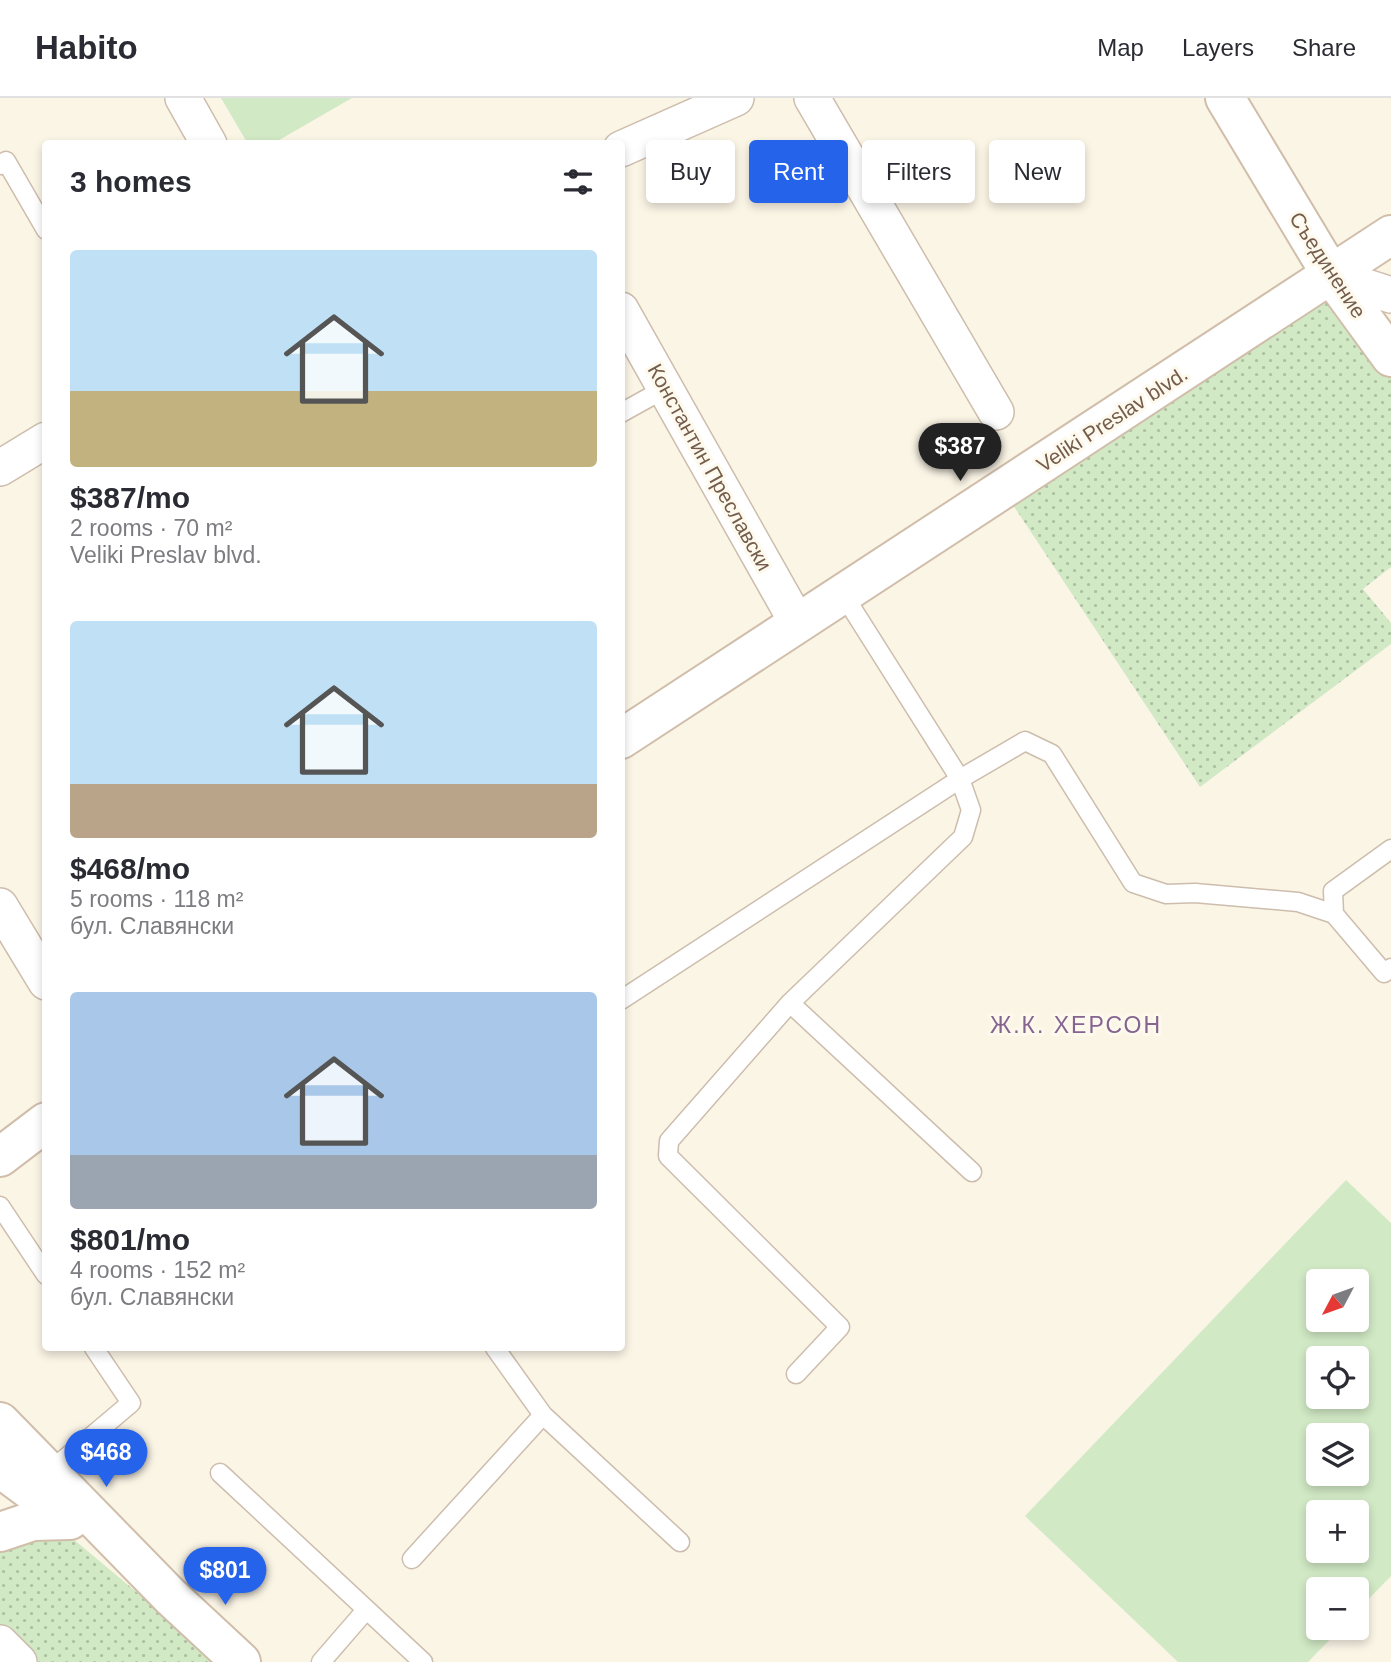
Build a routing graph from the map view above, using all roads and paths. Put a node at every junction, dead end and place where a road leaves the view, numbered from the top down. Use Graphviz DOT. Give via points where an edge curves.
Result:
graph roads {
  1 [pos="183,98"];
  2 [pos="812,98"];
  3 [pos="1225,98"];
  4 [pos="716,102"];
  5 [pos="207,140"];
  6 [pos="625,147"];
  7 [pos="0,165"];
  8 [pos="42,223"];
  9 [pos="1391,235"];
  10 [pos="1332,276"];
  11 [pos="1391,295"];
  12 [pos="625,317"];
  13 [pos="1391,357"];
  14 [pos="666,388"];
  15 [pos="625,411"];
  16 [pos="996,412"];
  17 [pos="42,445"];
  18 [pos="0,468"];
  19 [pos="843,594"];
  20 [pos="798,624"];
  21 [pos="625,736"];
  22 [pos="961,779"];
  23 [pos="1391,849"];
  24 [pos="1,909"];
  25 [pos="1334,914"];
  26 [pos="1391,968"];
  27 [pos="42,976"];
  28 [pos="625,997"];
  29 [pos="790,1003"];
  30 [pos="42,1114"];
  31 [pos="42,1125"];
  32 [pos="0,1140"];
  33 [pos="0,1157"];
  34 [pos="972,1172"];
  35 [pos="0,1206"];
  36 [pos="42,1269"];
  37 [pos="96,1351"];
  38 [pos="497,1351"];
  39 [pos="796,1374"];
  40 [pos="543,1415"];
  41 [pos="0,1422"];
  42 [pos="0,1468"];
  43 [pos="220,1472"];
  44 [pos="48,1473"];
  45 [pos="70,1520"];
  46 [pos="0,1532"];
  47 [pos="680,1542"];
  48 [pos="412,1559"];
  49 [pos="170,1596"];
  50 [pos="366,1610"];
  51 [pos="0,1643"];
  52 [pos="19,1662"];
  53 [pos="241,1662"];
  54 [pos="321,1662"];
  55 [pos="423,1662"];
  1 -- 5 [label="street"];
  2 -- 16 [label="street"];
  3 -- 10 [label="main road, Съединение"];
  4 -- 6 [label="street"];
  7 -- 8 [label="lane" via="6,161"];
  9 -- 10 [label="main road, Veliki Preslav blvd."];
  10 -- 11 [label="street"];
  10 -- 13 [label="main road, Съединение"];
  10 -- 19 [label="main road, Veliki Preslav blvd."];
  12 -- 14 [label="street, Константин Преславски"];
  14 -- 15 [label="lane"];
  14 -- 20 [label="street, Константин Преславски"];
  17 -- 18 [label="street"];
  19 -- 20 [label="main road, Veliki Preslav blvd."];
  19 -- 22 [label="lane"];
  20 -- 21 [label="main road, Veliki Preslav blvd."];
  22 -- 25 [label="lane" via="1025,741 1052,754 1133,883 1166,894 1298,902"];
  22 -- 28 [label="lane"];
  22 -- 29 [label="lane" via="971,810 963,837"];
  23 -- 25 [label="lane" via="1333,891"];
  24 -- 27 [label="street"];
  25 -- 26 [label="lane" via="1384,973"];
  29 -- 34 [label="lane"];
  29 -- 39 [label="lane" via="669,1140 668,1156 840,1328"];
  30 -- 32 [label="main road"];
  31 -- 33 [label="main road"];
  35 -- 36 [label="lane"];
  37 -- 44 [label="lane" via="131,1403"];
  38 -- 40 [label="lane"];
  40 -- 47 [label="lane"];
  40 -- 48 [label="lane"];
  41 -- 44 [label="main road"];
  42 -- 45 [label="main road"];
  43 -- 50 [label="lane"];
  44 -- 49 [label="main road"];
  45 -- 46 [label="main road" via="33,1521"];
  45 -- 49 [label="main road"];
  49 -- 53 [label="main road"];
  50 -- 54 [label="lane"];
  50 -- 55 [label="lane"];
  51 -- 52 [label="street"];
}
